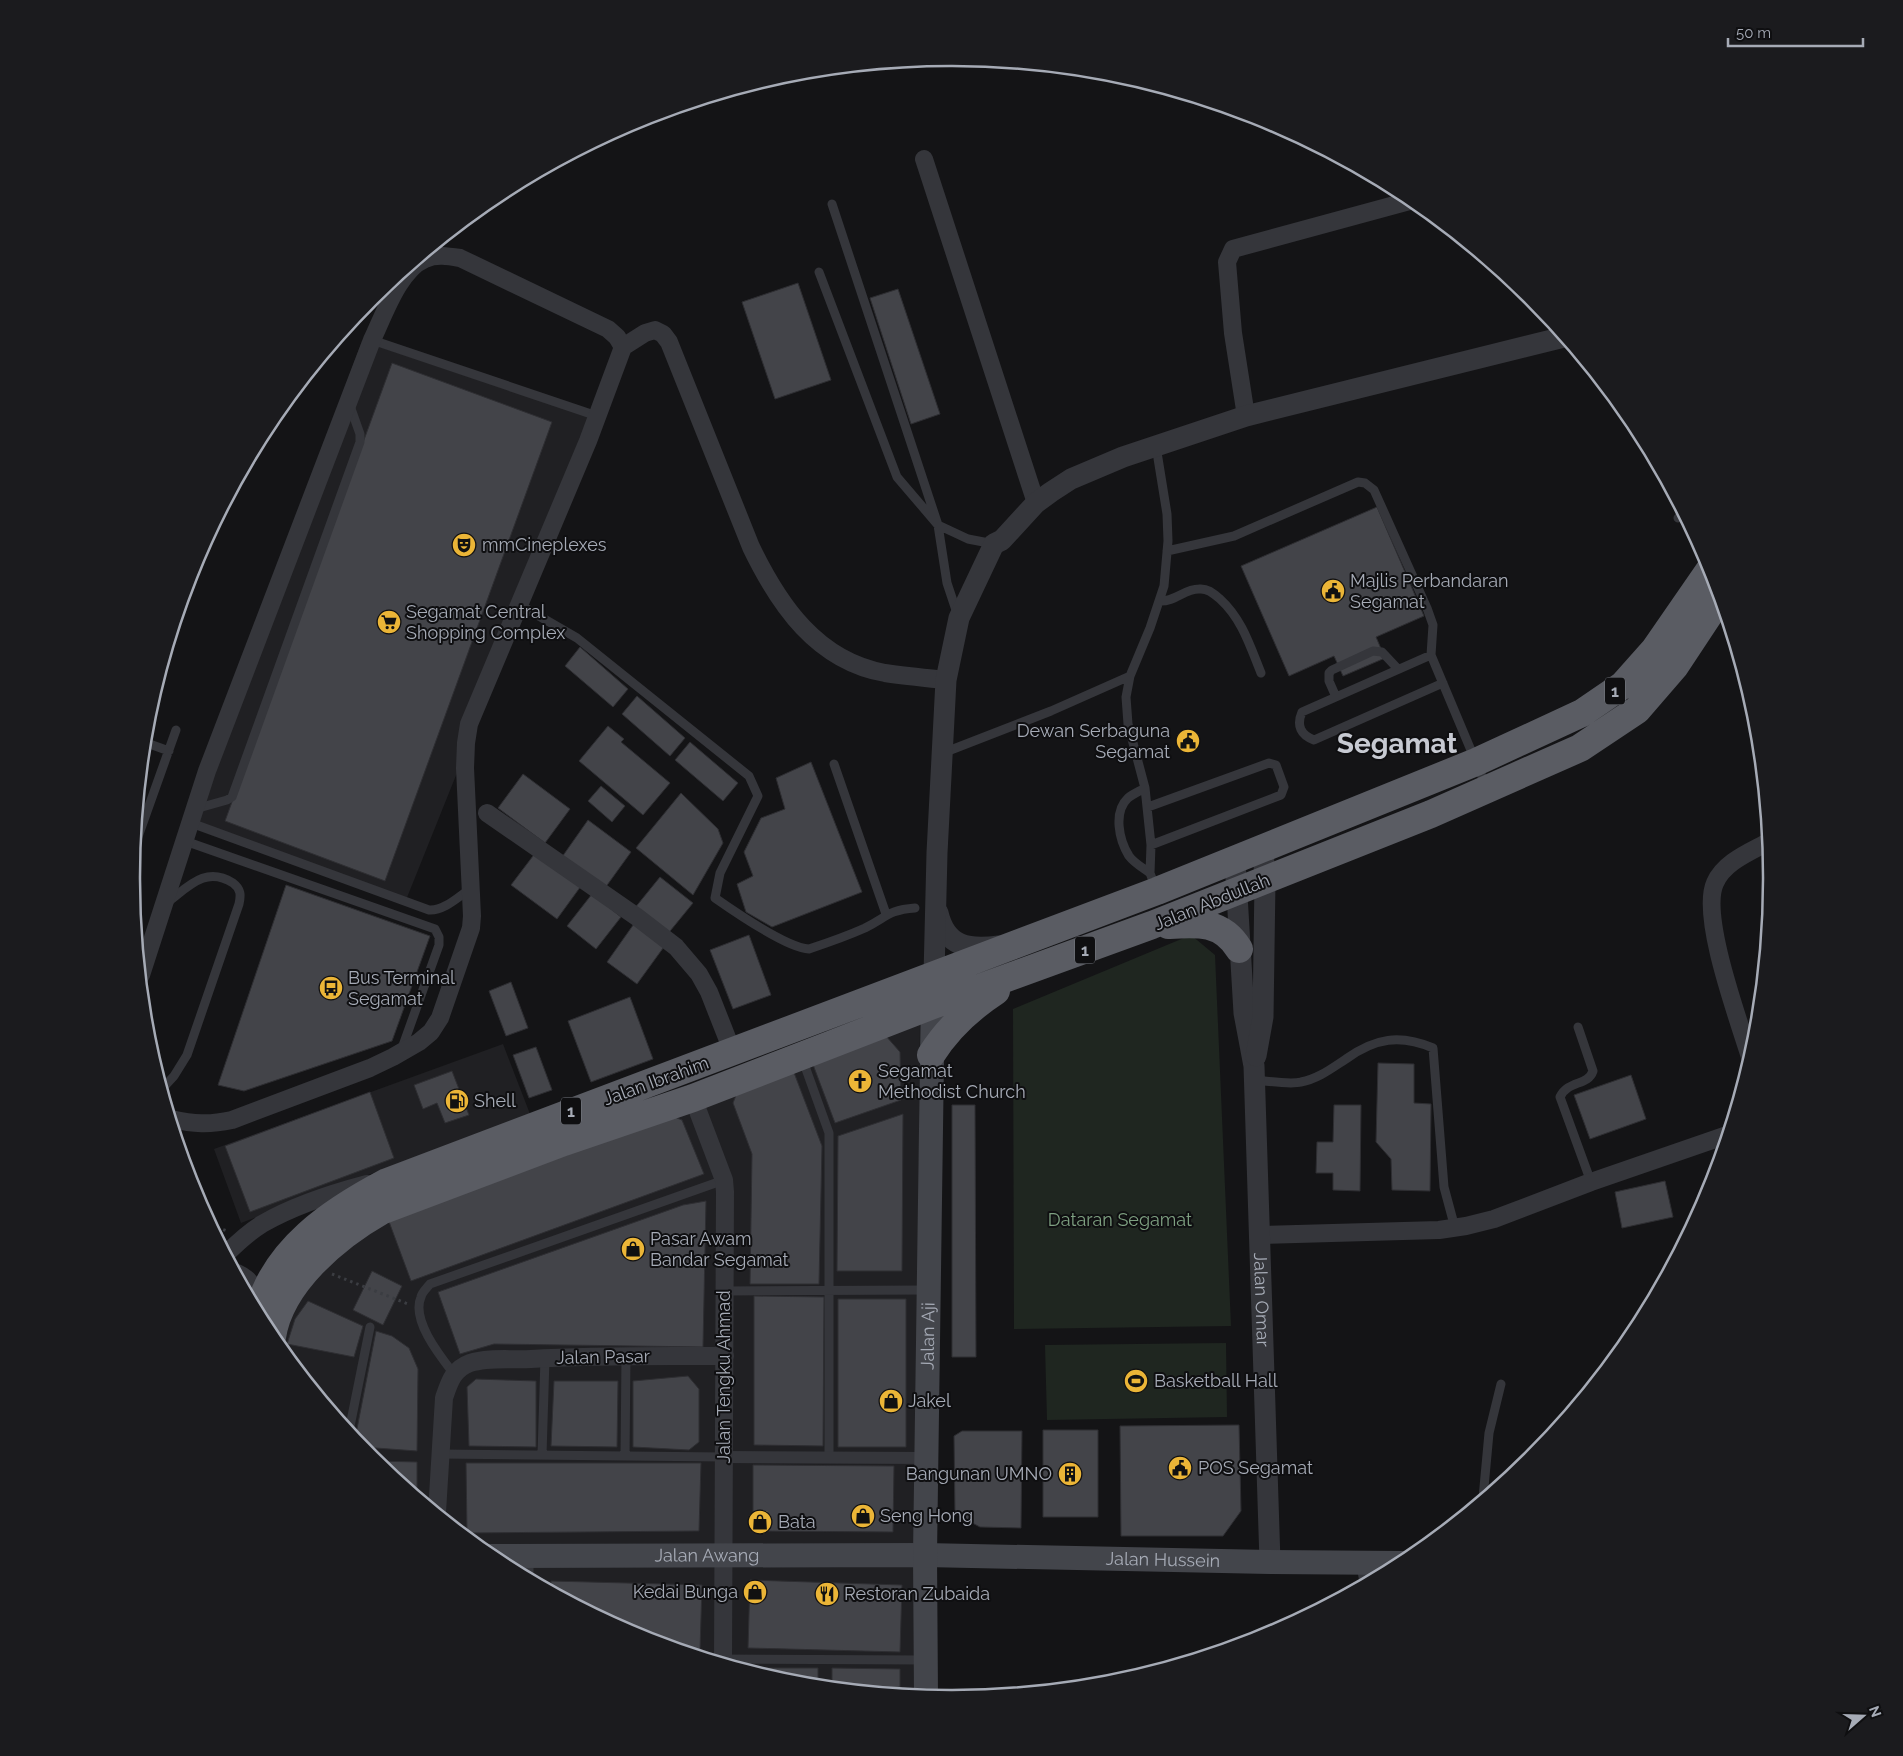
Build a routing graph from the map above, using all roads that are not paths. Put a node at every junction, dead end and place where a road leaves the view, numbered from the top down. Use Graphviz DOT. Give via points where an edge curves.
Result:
graph roads {
  1 [pos="924,159"];
  2 [pos="1402,203"];
  3 [pos="832,204"];
  4 [pos="429,258"];
  5 [pos="819,272"];
  6 [pos="400,283"];
  7 [pos="1558,339"];
  8 [pos="372,340"];
  9 [pos="623,348"];
  10 [pos="348,400"];
  11 [pos="597,416"];
  12 [pos="1246,416"];
  13 [pos="1156,445"];
  14 [pos="1036,503"];
  15 [pos="938,525"];
  16 [pos="994,544"];
  17 [pos="1168,551"];
  18 [pos="1705,577"];
  19 [pos="1159,601"];
  20 [pos="520,605"];
  21 [pos="1715,605"];
  22 [pos="959,618"];
  23 [pos="1431,655"];
  24 [pos="1398,669"];
  25 [pos="1261,674"];
  26 [pos="1130,676"];
  27 [pos="946,680"];
  28 [pos="1443,683"];
  29 [pos="1336,697"];
  30 [pos="176,730"];
  31 [pos="151,745"];
  32 [pos="169,751"];
  33 [pos="941,754"];
  34 [pos="1476,762"];
  35 [pos="834,764"];
  36 [pos="1145,788"];
  37 [pos="1487,789"];
  38 [pos="1148,808"];
  39 [pos="487,813"];
  40 [pos="193,816"];
  41 [pos="141,829"];
  42 [pos="185,841"];
  43 [pos="1151,845"];
  44 [pos="1762,845"];
  45 [pos="1263,849"];
  46 [pos="1235,861"];
  47 [pos="1265,881"];
  48 [pos="1154,882"];
  49 [pos="470,888"];
  50 [pos="1236,892"];
  51 [pos="936,900"];
  52 [pos="163,904"];
  53 [pos="915,908"];
  54 [pos="886,914"];
  55 [pos="1152,925"];
  56 [pos="1017,944"];
  57 [pos="1239,949"];
  58 [pos="144,961"];
  59 [pos="1029,970"];
  60 [pos="934,976"];
  61 [pos="933,1005"];
  62 [pos="1578,1027"];
  63 [pos="1746,1044"];
  64 [pos="400,1053"];
  65 [pos="733,1053"];
  66 [pos="802,1055"];
  67 [pos="931,1055"];
  68 [pos="1255,1073"];
  69 [pos="166,1085"];
  70 [pos="693,1098"];
  71 [pos="177,1120"];
  72 [pos="1721,1137"];
  73 [pos="724,1180"];
  74 [pos="387,1182"];
  75 [pos="1591,1182"];
  76 [pos="1455,1228"];
  77 [pos="1261,1235"];
  78 [pos="230,1250"];
  79 [pos="245,1276"];
  80 [pos="829,1290"];
  81 [pos="928,1290"];
  82 [pos="724,1291"];
  83 [pos="256,1295"];
  84 [pos="261,1304"];
  85 [pos="275,1326"];
  86 [pos="370,1327"];
  87 [pos="626,1356"];
  88 [pos="725,1356"];
  89 [pos="545,1358"];
  90 [pos="454,1374"];
  91 [pos="1501,1384"];
  92 [pos="351,1423"];
  93 [pos="440,1454"];
  94 [pos="542,1455"];
  95 [pos="625,1456"];
  96 [pos="724,1456"];
  97 [pos="829,1457"];
  98 [pos="928,1458"];
  99 [pos="1484,1491"];
  100 [pos="437,1506"];
  101 [pos="724,1555"];
  102 [pos="925,1555"];
  103 [pos="1270,1562"];
  104 [pos="523,1566"];
  105 [pos="1375,1570"];
  106 [pos="1362,1573"];
  107 [pos="719,1655"];
  108 [pos="734,1660"];
  109 [pos="925,1660"];
  110 [pos="926,1689"];
  1 -- 14 [label="street"];
  2 -- 12 [label="street" via="1233,249 1229,254 1233,333"];
  3 -- 15 [label="lane"];
  4 -- 9 [label="street" via="442,255 460,258 608,329"];
  5 -- 15 [label="lane" via="898,478"];
  6 -- 8 [label="street"];
  7 -- 12 [label="street"];
  8 -- 10 [label="street"];
  8 -- 11 [label="lane"];
  9 -- 11 [label="street"];
  9 -- 27 [label="street" via="655,330 669,342 755,556 786,608 804,628 843,659 884,673"];
  10 -- 40 [label="street" via="207,771"];
  10 -- 40 [label="lane" via="360,442 232,797"];
  11 -- 20 [label="street"];
  12 -- 13 [label="street"];
  13 -- 14 [label="street" via="1071,479"];
  13 -- 17 [label="lane" via="1167,514"];
  14 -- 16 [label="street" via="1002,540"];
  15 -- 16 [label="lane" via="968,539"];
  15 -- 22 [label="lane" via="947,583"];
  16 -- 22 [label="street"];
  17 -- 19 [label="lane"];
  17 -- 23 [label="lane" via="1234,536 1358,482 1365,483 1374,490 1427,608 1433,625"];
  18 -- 34 [label="highway, 1" via="1655,649 1624,685 1582,713"];
  19 -- 25 [label="lane" via="1166,602 1190,590 1202,588 1212,592 1236,616"];
  19 -- 26 [label="lane"];
  20 -- 49 [label="street" via="470,724 466,743"];
  20 -- 54 [label="lane" via="577,638 749,776 758,796 720,873 715,898 778,937 803,948 819,946 862,929"];
  21 -- 37 [label="highway, 1" via="1675,666 1637,710 1580,748"];
  22 -- 27 [label="street"];
  23 -- 24 [label="lane"];
  23 -- 28 [label="lane"];
  24 -- 29 [label="lane"];
  24 -- 29 [label="lane" via="1382,652 1373,651 1329,673 1328,681"];
  26 -- 33 [label="lane"];
  26 -- 36 [label="lane" via="1126,697 1128,724"];
  27 -- 33 [label="street"];
  28 -- 29 [label="lane" via="1314,740 1306,737 1299,720 1302,712"];
  28 -- 34 [label="lane"];
  30 -- 32 [label="lane"];
  31 -- 32 [label="lane"];
  32 -- 41 [label="lane"];
  33 -- 51 [label="street"];
  34 -- 37 [label="lane"];
  34 -- 45 [label="highway, Jalan Abdullah / 1"];
  35 -- 54 [label="lane"];
  36 -- 38 [label="lane"];
  36 -- 48 [label="lane" via="1128,797 1121,808 1119,821 1129,856"];
  37 -- 47 [label="highway, Jalan Abdullah / 1"];
  38 -- 43 [label="lane"];
  38 -- 43 [label="lane" via="1268,763 1276,765 1284,787 1281,795"];
  39 -- 65 [label="street" via="676,946 709,992"];
  40 -- 42 [label="street"];
  40 -- 49 [label="lane" via="429,910 442,908"];
  42 -- 52 [label="street"];
  42 -- 64 [label="lane" via="435,930 439,945"];
  43 -- 48 [label="lane"];
  44 -- 63 [label="street" via="1730,864 1715,883 1712,908 1714,932"];
  45 -- 46 [label="highway, Jalan Abdullah / 1"];
  45 -- 47 [label="street, Jalan Omar"];
  46 -- 48 [label="highway, Jalan Abdullah / 1"];
  46 -- 50 [label="street, Jalan Omar"];
  47 -- 50 [label="highway, Jalan Abdullah / 1"];
  47 -- 68 [label="street, Jalan Omar" via="1263,1017"];
  48 -- 56 [label="highway, Jalan Abdullah / 1"];
  49 -- 64 [label="street" via="471,928 440,1018 432,1032"];
  50 -- 55 [label="highway, Jalan Abdullah / 1"];
  50 -- 57 [label="street, Jalan Omar"];
  51 -- 56 [label="street" via="939,918 951,940 974,947"];
  51 -- 60 [label="street"];
  52 -- 58 [label="street"];
  52 -- 69 [label="lane" via="208,876 231,882 240,892 240,904 187,1055"];
  53 -- 54 [label="lane"];
  55 -- 57 [label="highway" via="1211,926 1228,934"];
  55 -- 59 [label="highway, Jalan Abdullah / 1"];
  56 -- 60 [label="highway, Jalan Abdullah / 1"];
  57 -- 68 [label="street, Jalan Omar" via="1244,1013"];
  59 -- 61 [label="highway, Jalan Abdullah / 1"];
  59 -- 67 [label="highway" via="989,995 955,1023"];
  60 -- 61 [label="main road, Jalan Aji"];
  60 -- 65 [label="highway, Jalan Ibrahim / 1"];
  61 -- 66 [label="highway, Jalan Ibrahim / 1"];
  61 -- 67 [label="main road, Jalan Aji"];
  62 -- 75 [label="lane" via="1593,1071 1587,1080 1568,1086 1560,1097"];
  64 -- 71 [label="street" via="370,1068 232,1120 200,1124"];
  65 -- 74 [label="highway, Jalan Ibrahim / 1"];
  66 -- 70 [label="highway, Jalan Ibrahim / 1"];
  66 -- 80 [label="lane" via="829,1133"];
  67 -- 81 [label="main road, Jalan Aji"];
  68 -- 76 [label="lane" via="1300,1083 1328,1072 1371,1044 1387,1039 1421,1043 1433,1048 1444,1187"];
  68 -- 77 [label="street, Jalan Omar"];
  70 -- 73 [label="street, Jalan Tengku Ahmad"];
  70 -- 85 [label="highway, Jalan Ibrahim / 1" via="382,1211 337,1240 318,1257 280,1312"];
  72 -- 75 [label="street"];
  73 -- 82 [label="street, Jalan Tengku Ahmad"];
  73 -- 90 [label="lane" via="430,1284 421,1296 418,1308 432,1343"];
  74 -- 78 [label="street" via="347,1189 273,1218"];
  74 -- 84 [label="highway, Jalan Ibrahim / 1" via="359,1197 303,1238 284,1259 269,1283"];
  75 -- 76 [label="street" via="1494,1219"];
  76 -- 77 [label="street"];
  77 -- 103 [label="street, Jalan Omar"];
  79 -- 83 [label="street" via="253,1283"];
  80 -- 81 [label="lane"];
  80 -- 82 [label="lane"];
  80 -- 97 [label="lane"];
  81 -- 98 [label="main road, Jalan Aji"];
  82 -- 88 [label="street, Jalan Tengku Ahmad"];
  86 -- 92 [label="lane"];
  87 -- 88 [label="street, Jalan Pasar"];
  87 -- 89 [label="street, Jalan Pasar"];
  87 -- 95 [label="lane"];
  88 -- 96 [label="street, Jalan Tengku Ahmad"];
  89 -- 90 [label="street, Jalan Pasar" via="480,1361"];
  89 -- 94 [label="lane"];
  90 -- 93 [label="street" via="444,1398"];
  91 -- 99 [label="lane" via="1489,1433"];
  93 -- 94 [label="lane"];
  93 -- 100 [label="street"];
  94 -- 95 [label="lane"];
  95 -- 96 [label="lane"];
  96 -- 97 [label="street"];
  96 -- 101 [label="street, Jalan Tengku Ahmad"];
  97 -- 98 [label="street"];
  98 -- 102 [label="main road, Jalan Aji"];
  101 -- 102 [label="main road, Jalan Awang"];
  101 -- 104 [label="main road, Jalan Awang"];
  101 -- 107 [label="street, Jalan Tengku Ahmad"];
  102 -- 103 [label="main road, Jalan Hussein"];
  102 -- 109 [label="main road, Jalan Aji"];
  103 -- 106 [label="main road, Jalan Hussein"];
  105 -- 106 [label="main road, Jalan Hussein"];
  108 -- 109 [label="lane"];
  109 -- 110 [label="main road, Jalan Aji"];
}
